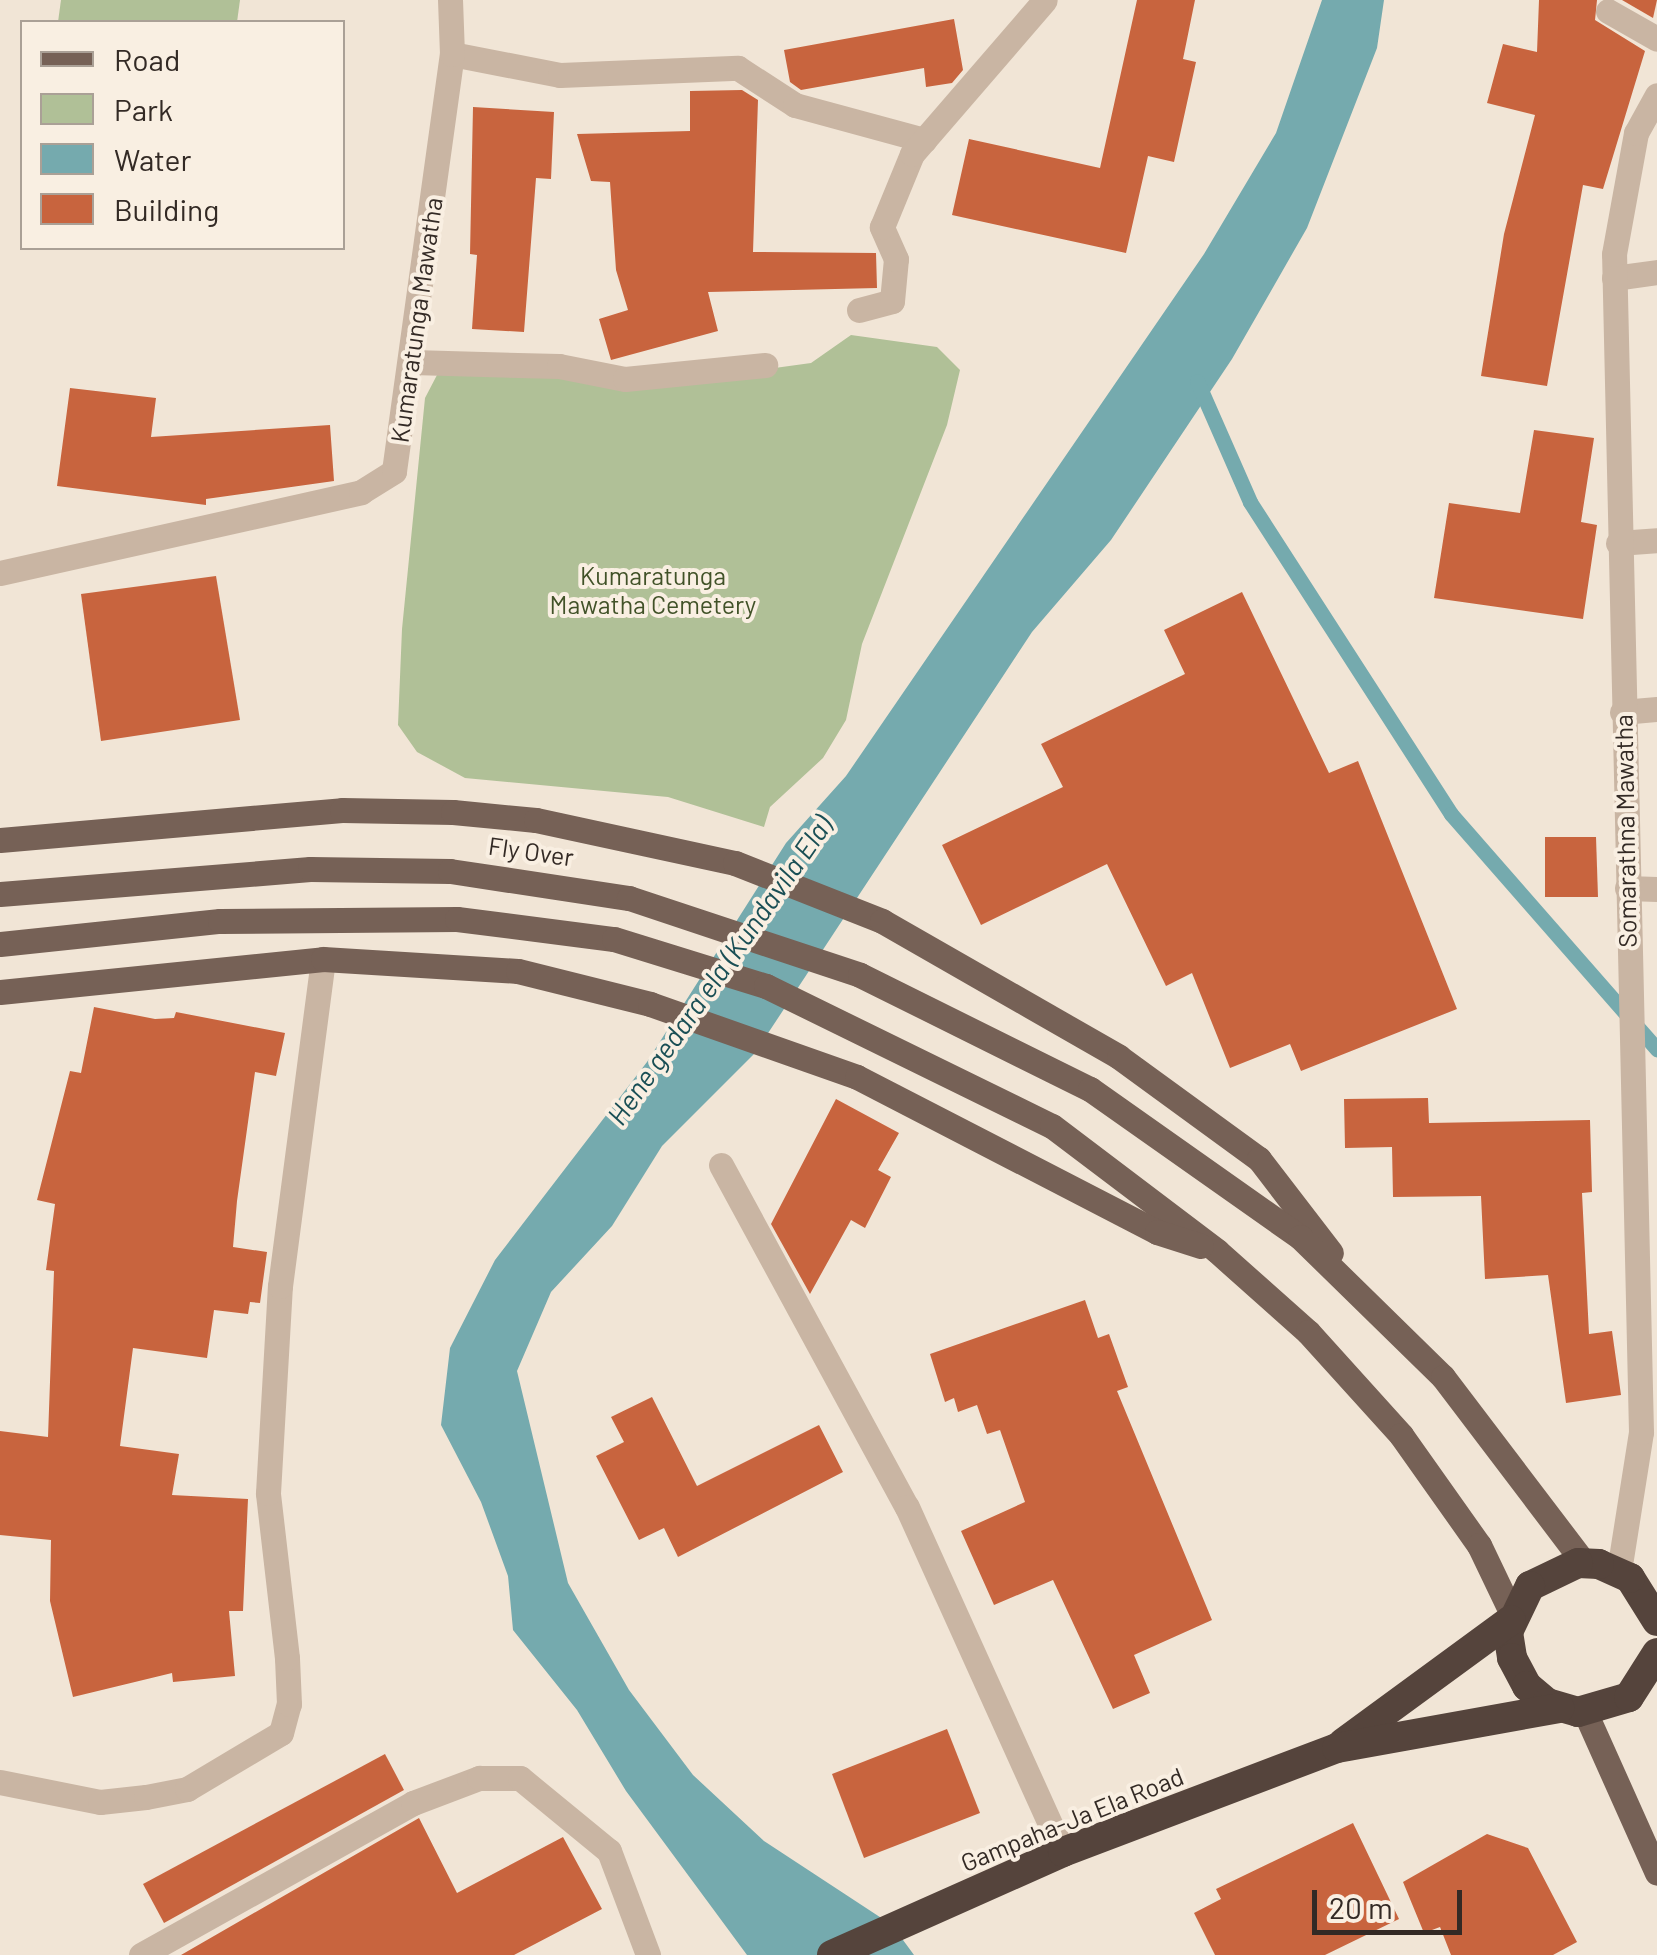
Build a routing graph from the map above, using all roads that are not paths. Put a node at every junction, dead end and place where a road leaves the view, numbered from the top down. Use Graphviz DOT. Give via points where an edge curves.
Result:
graph roads {
  1 [pos="450,0"];
  2 [pos="1045,0"];
  3 [pos="1608,11"];
  4 [pos="1657,39"];
  5 [pos="452,54"];
  6 [pos="1657,95"];
  7 [pos="924,140"];
  8 [pos="1657,272"];
  9 [pos="1614,278"];
  10 [pos="860,310"];
  11 [pos="412,362"];
  12 [pos="766,365"];
  13 [pos="1657,540"];
  14 [pos="1618,542"];
  15 [pos="0,573"];
  16 [pos="1657,709"];
  17 [pos="1622,712"];
  18 [pos="0,840"];
  19 [pos="1626,888"];
  20 [pos="1657,889"];
  21 [pos="0,894"];
  22 [pos="0,944"];
  23 [pos="323,959"];
  24 [pos="0,992"];
  25 [pos="720,1164"];
  26 [pos="1217,1252"];
  27 [pos="1348,1279"];
  28 [pos="1584,1563"];
  29 [pos="1657,1564"];
  30 [pos="1621,1573"];
  31 [pos="1512,1617"];
  32 [pos="1657,1621"];
  33 [pos="1655,1671"];
  34 [pos="1571,1710"];
  35 [pos="1337,1748"];
  36 [pos="0,1782"];
  37 [pos="1063,1852"];
  38 [pos="1657,1874"];
  39 [pos="140,1955"];
  40 [pos="648,1955"];
  41 [pos="832,1955"];
  1 -- 5 [label="street, Kumaratunga Mawatha"];
  2 -- 7 [label="street"];
  3 -- 4 [label="street"];
  5 -- 7 [label="street" via="560,74 738,68 795,104"];
  5 -- 11 [label="street, Kumaratunga Mawatha"];
  6 -- 9 [label="street, Somarathna Mawatha" via="1636,132"];
  7 -- 10 [label="street" via="882,228 896,259 892,301"];
  8 -- 9 [label="street"];
  9 -- 14 [label="street, Somarathna Mawatha"];
  11 -- 12 [label="street" via="559,366 625,379"];
  11 -- 15 [label="street, Kumaratunga Mawatha" via="394,471 361,492"];
  13 -- 14 [label="street"];
  14 -- 17 [label="street, Somarathna Mawatha"];
  16 -- 17 [label="street"];
  17 -- 19 [label="street, Somarathna Mawatha"];
  18 -- 27 [label="main road" via="342,810 453,812 536,820 734,863 882,921 1050,1013 1191,1107 1259,1159 1306,1213"];
  19 -- 20 [label="street"];
  19 -- 30 [label="street, Somarathna Mawatha" via="1642,1432"];
  21 -- 27 [label="main road, Fly Over" via="310,869 543,881 629,898 785,946 1024,1052 1208,1168"];
  22 -- 26 [label="main road" via="309,916 546,927 695,960 766,986 998,1095 1092,1153"];
  23 -- 24 [label="main road"];
  23 -- 26 [label="main road" via="518,971 650,1004 784,1048 941,1116 1158,1232"];
  23 -- 36 [label="street" via="280,1286 268,1493 287,1658 289,1704 282,1733 187,1789 100,1802"];
  25 -- 37 [label="street" via="907,1507"];
  26 -- 31 [label="main road" via="1308,1332 1400,1435 1479,1546"];
  27 -- 28 [label="main road" via="1481,1423"];
  28 -- 30 [label="highway"];
  28 -- 31 [label="highway, Gampaha-Ja Ela Road" via="1540,1576"];
  29 -- 30 [label="highway"];
  30 -- 32 [label="highway" via="1644,1593"];
  31 -- 34 [label="highway" via="1509,1646 1520,1676"];
  31 -- 35 [label="highway, Gampaha-Ja Ela Road"];
  33 -- 34 [label="highway, Gampaha-Ja Ela Road" via="1629,1697"];
  34 -- 35 [label="highway, Gampaha-Ja Ela Road"];
  34 -- 38 [label="main road"];
  35 -- 37 [label="highway, Gampaha-Ja Ela Road"];
  37 -- 41 [label="highway, Gampaha-Ja Ela Road"];
  39 -- 40 [label="street" via="412,1802 479,1778 520,1778 609,1851"];
}
